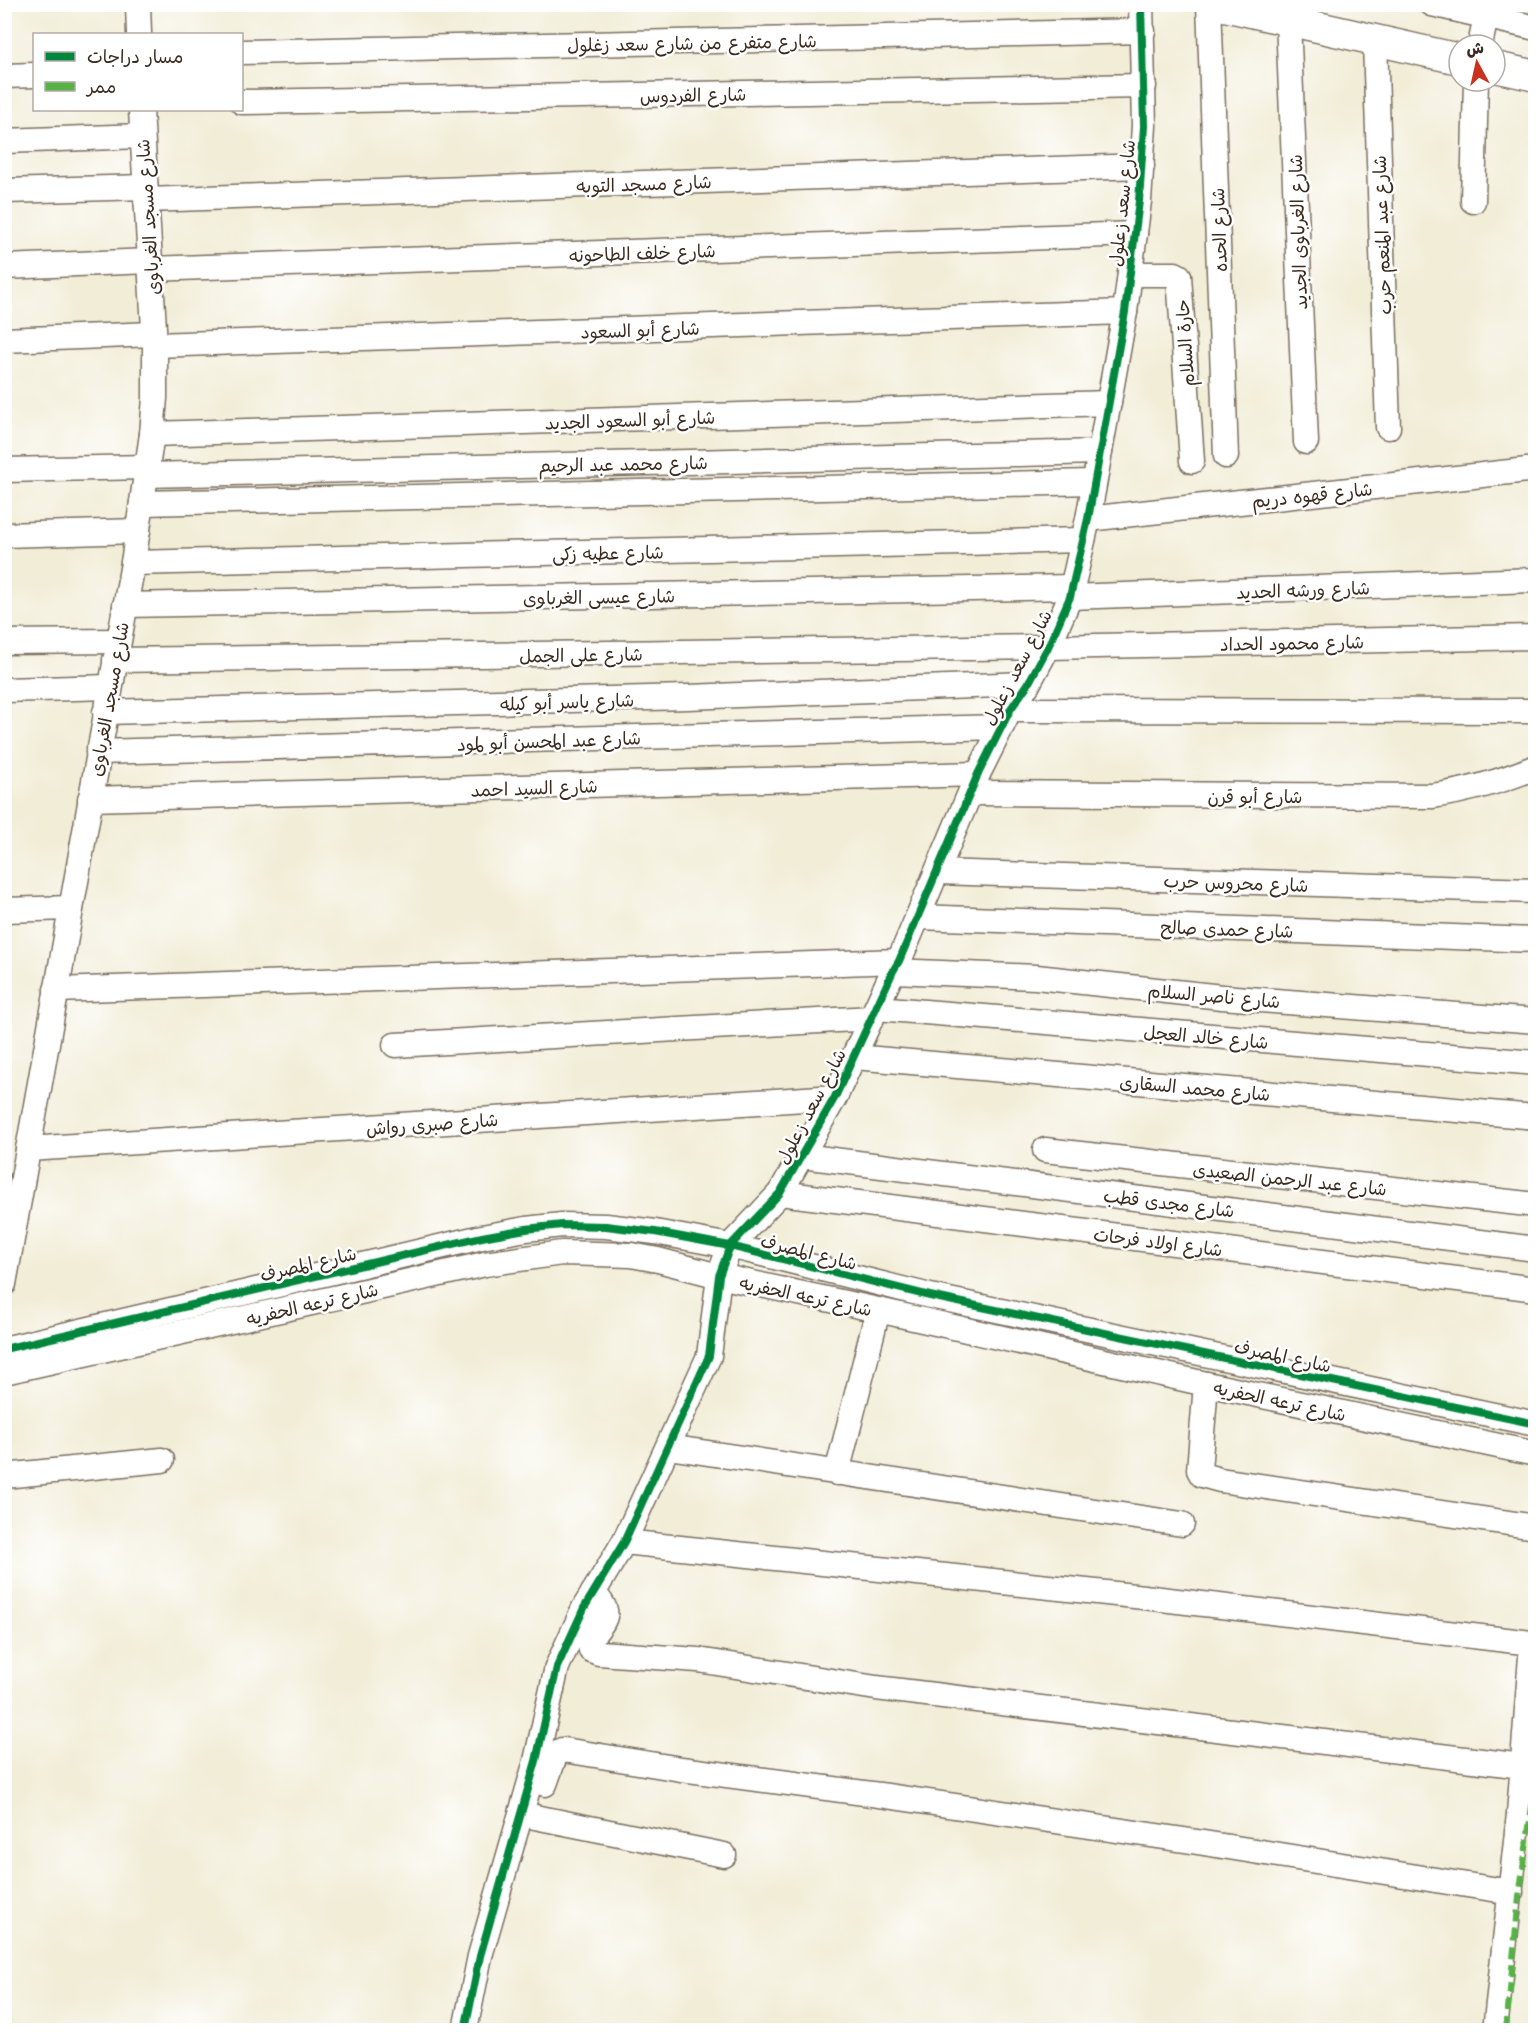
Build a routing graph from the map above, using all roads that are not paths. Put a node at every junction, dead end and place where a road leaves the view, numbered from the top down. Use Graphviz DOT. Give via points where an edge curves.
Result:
graph roads {
  1 [pos="138,4"];
  2 [pos="1141,4"];
  3 [pos="1209,4"];
  4 [pos="1216,4"];
  5 [pos="1432,4"];
  6 [pos="1486,17"];
  7 [pos="1288,21"];
  8 [pos="1536,28"];
  9 [pos="1143,31"];
  10 [pos="138,33"];
  11 [pos="1483,33"];
  12 [pos="1375,42"];
  13 [pos="243,52"];
  14 [pos="1447,57"];
  15 [pos="1507,70"];
  16 [pos="33,75"];
  17 [pos="4,76"];
  18 [pos="1536,76"];
  19 [pos="1144,86"];
  20 [pos="1476,93"];
  21 [pos="243,102"];
  22 [pos="141,111"];
  23 [pos="142,136"];
  24 [pos="4,141"];
  25 [pos="1142,166"];
  26 [pos="4,191"];
  27 [pos="146,193"];
  28 [pos="1473,201"];
  29 [pos="1135,234"];
  30 [pos="150,265"];
  31 [pos="4,267"];
  32 [pos="1130,274"];
  33 [pos="1125,312"];
  34 [pos="4,340"];
  35 [pos="155,340"];
  36 [pos="1109,403"];
  37 [pos="1388,427"];
  38 [pos="152,435"];
  39 [pos="1306,442"];
  40 [pos="1100,452"];
  41 [pos="1226,456"];
  42 [pos="1192,461"];
  43 [pos="1536,469"];
  44 [pos="4,470"];
  45 [pos="147,471"];
  46 [pos="1095,482"];
  47 [pos="142,503"];
  48 [pos="1085,529"];
  49 [pos="138,531"];
  50 [pos="4,534"];
  51 [pos="133,563"];
  52 [pos="1536,580"];
  53 [pos="1071,592"];
  54 [pos="125,605"];
  55 [pos="1536,637"];
  56 [pos="4,642"];
  57 [pos="1048,647"];
  58 [pos="116,651"];
  59 [pos="1028,684"];
  60 [pos="110,687"];
  61 [pos="4,690"];
  62 [pos="1536,711"];
  63 [pos="105,712"];
  64 [pos="1005,719"];
  65 [pos="98,752"];
  66 [pos="1536,767"];
  67 [pos="974,784"];
  68 [pos="90,799"];
  69 [pos="937,872"];
  70 [pos="1536,891"];
  71 [pos="71,908"];
  72 [pos="4,910"];
  73 [pos="918,917"];
  74 [pos="1536,940"];
  75 [pos="896,966"];
  76 [pos="56,990"];
  77 [pos="875,1013"];
  78 [pos="1536,1020"];
  79 [pos="395,1045"];
  80 [pos="854,1057"];
  81 [pos="1536,1064"];
  82 [pos="836,1096"];
  83 [pos="1536,1117"];
  84 [pos="1045,1150"];
  85 [pos="802,1155"];
  86 [pos="20,1158"];
  87 [pos="780,1193"];
  88 [pos="1536,1205"];
  89 [pos="730,1246"];
  90 [pos="8,1249"];
  91 [pos="1536,1249"];
  92 [pos="719,1276"];
  93 [pos="4,1284"];
  94 [pos="1536,1289"];
  95 [pos="878,1310"];
  96 [pos="4,1349"];
  97 [pos="4,1372"];
  98 [pos="1206,1384"];
  99 [pos="1536,1424"];
  100 [pos="668,1447"];
  101 [pos="1536,1454"];
  102 [pos="162,1460"];
  103 [pos="837,1473"];
  104 [pos="4,1476"];
  105 [pos="1182,1524"];
  106 [pos="1536,1527"];
  107 [pos="624,1542"];
  108 [pos="593,1593"];
  109 [pos="1534,1635"];
  110 [pos="1523,1766"];
  111 [pos="528,1816"];
  112 [pos="724,1855"];
  113 [pos="1511,1892"];
  114 [pos="465,2031"];
  115 [pos="1495,2031"];
  1 -- 10 [label="street"];
  2 -- 9 [label="street, شارع سعد زعلول"];
  3 -- 41 [label="street, شارع الحده"];
  4 -- 7 [label="street"];
  5 -- 6 [label="street"];
  6 -- 8 [label="street"];
  6 -- 11 [label="street"];
  7 -- 12 [label="street"];
  7 -- 39 [label="street, شارع الغرباوى الجديد"];
  9 -- 13 [label="street, شارع متفرع من شارع سعد زغلول"];
  9 -- 19 [label="street, شارع سعد زعلول"];
  12 -- 14 [label="street"];
  12 -- 37 [label="street, شارع عبد المنعم حرب"];
  15 -- 18 [label="street"];
  16 -- 17 [label="street"];
  19 -- 21 [label="street, شارع الفردوس"];
  19 -- 25 [label="street, شارع سعد زعلول"];
  20 -- 28 [label="street"];
  22 -- 23 [label="street, شارع مسجد الغرباوى"];
  23 -- 24 [label="street"];
  23 -- 27 [label="street, شارع مسجد الغرباوى"];
  25 -- 27 [label="street, شارع مسجد التوبه"];
  25 -- 29 [label="street, شارع سعد زعلول"];
  26 -- 27 [label="street, شارع مسجد التوبه"];
  27 -- 30 [label="street, شارع مسجد الغرباوى"];
  29 -- 30 [label="street, شارع خلف الطاحونه"];
  29 -- 32 [label="street, شارع سعد زعلول"];
  30 -- 31 [label="street, شارع خلف الطاحونه"];
  30 -- 35 [label="street, شارع مسجد الغرباوى"];
  32 -- 33 [label="street, شارع سعد زعلول"];
  32 -- 42 [label="street, حارة السلام" via="1179,276"];
  33 -- 35 [label="street, شارع أبو السعود"];
  33 -- 36 [label="street, شارع سعد زعلول"];
  34 -- 35 [label="street, شارع أبو السعود"];
  35 -- 38 [label="street, شارع مسجد الغرباوى"];
  36 -- 38 [label="street, شارع أبو السعود الجديد"];
  36 -- 40 [label="street, شارع سعد زعلول"];
  38 -- 45 [label="street, شارع مسجد الغرباوى"];
  40 -- 45 [label="street, شارع محمد عبد الرحيم"];
  40 -- 46 [label="street, شارع سعد زعلول"];
  43 -- 48 [label="street, شارع قهوه دريم"];
  44 -- 45 [label="street, شارع محمد عبد الرحيم"];
  45 -- 47 [label="street, شارع مسجد الغرباوى"];
  46 -- 47 [label="street"];
  46 -- 48 [label="street, شارع سعد زعلول"];
  47 -- 49 [label="street, شارع مسجد الغرباوى"];
  48 -- 51 [label="street, شارع عطيه زكى"];
  48 -- 53 [label="street, شارع سعد زعلول"];
  49 -- 50 [label="street"];
  49 -- 51 [label="street, شارع مسجد الغرباوى"];
  51 -- 54 [label="street, شارع مسجد الغرباوى"];
  52 -- 53 [label="street, شارع ورشه الحديد"];
  53 -- 54 [label="street, شارع عيسى الغرباوى"];
  53 -- 57 [label="street, شارع سعد زعلول"];
  54 -- 58 [label="street, شارع مسجد الغرباوى"];
  55 -- 57 [label="street, شارع محمود الحداد"];
  56 -- 58 [label="street, شارع على الجمل"];
  57 -- 58 [label="street, شارع على الجمل"];
  57 -- 59 [label="street, شارع سعد زعلول"];
  58 -- 60 [label="street, شارع مسجد الغرباوى"];
  59 -- 63 [label="street, شارع ياسر أبو كيله"];
  59 -- 64 [label="street, شارع سعد زعلول"];
  60 -- 61 [label="street"];
  60 -- 63 [label="street, شارع مسجد الغرباوى"];
  62 -- 64 [label="street, شارع عبد المحسن أبو لمود"];
  63 -- 65 [label="street, شارع مسجد الغرباوى"];
  64 -- 65 [label="street, شارع عبد المحسن أبو لمود"];
  64 -- 67 [label="street, شارع سعد زعلول"];
  65 -- 68 [label="street, شارع مسجد الغرباوى"];
  66 -- 67 [label="street, شارع أبو قرن" via="1480,787 1432,796"];
  67 -- 68 [label="street, شارع السيد احمد"];
  67 -- 69 [label="street, شارع سعد زعلول"];
  68 -- 71 [label="street, شارع مسجد الغرباوى"];
  69 -- 70 [label="street, شارع محروس حرب"];
  69 -- 73 [label="street, شارع سعد زعلول"];
  71 -- 72 [label="street"];
  71 -- 76 [label="street, شارع مسجد الغرباوى"];
  73 -- 74 [label="street, شارع حمدى صالح"];
  73 -- 75 [label="street, شارع سعد زعلول"];
  75 -- 76 [label="street, شارع ناصر السلام"];
  75 -- 77 [label="street, شارع سعد زعلول"];
  75 -- 78 [label="street, شارع ناصر السلام" via="1222,997"];
  76 -- 86 [label="street, شارع مسجد الغرباوى"];
  77 -- 79 [label="street, شارع خالد العجل"];
  77 -- 80 [label="street, شارع سعد زعلول"];
  77 -- 81 [label="street, شارع خالد العجل"];
  80 -- 82 [label="street, شارع سعد زعلول"];
  80 -- 83 [label="street, شارع محمد السقارى"];
  82 -- 85 [label="street, شارع سعد زعلول"];
  82 -- 86 [label="street, شارع صبرى رواش"];
  84 -- 88 [label="street, شارع عبد الرحمن الصعيدى"];
  85 -- 87 [label="street, شارع سعد زعلول"];
  85 -- 91 [label="street, شارع مجدى قطب"];
  86 -- 90 [label="street, شارع مسجد الغرباوى"];
  87 -- 89 [label="street, شارع سعد زعلول"];
  87 -- 94 [label="street, شارع اولاد فرحات"];
  89 -- 92 [label="street"];
  89 -- 96 [label="street, شارع المصرف" via="606,1226 526,1229"];
  89 -- 99 [label="street, شارع المصرف" via="930,1296"];
  90 -- 93 [label="street, شارع مسجد الغرباوى"];
  92 -- 95 [label="street, شارع ترعه الحفريه"];
  92 -- 97 [label="street, شارع ترعه الحفريه" via="631,1255 562,1253 519,1258"];
  92 -- 100 [label="street" via="709,1356"];
  95 -- 98 [label="street, شارع ترعه الحفريه"];
  95 -- 103 [label="street"];
  98 -- 101 [label="street, شارع ترعه الحفريه"];
  98 -- 106 [label="street" via="1199,1470 1202,1476"];
  100 -- 103 [label="street"];
  100 -- 107 [label="street"];
  102 -- 104 [label="street"];
  103 -- 105 [label="street"];
  107 -- 108 [label="street"];
  107 -- 109 [label="street"];
  108 -- 110 [label="street" via="606,1610 606,1618 589,1640 591,1650 599,1653 698,1660 876,1688"];
  108 -- 111 [label="street" via="557,1667"];
  109 -- 110 [label="street"];
  110 -- 113 [label="street"];
  111 -- 112 [label="street"];
  111 -- 113 [label="street" via="553,1758 561,1750 1179,1839"];
  111 -- 114 [label="street" via="480,1956"];
  113 -- 115 [label="street"];
}
